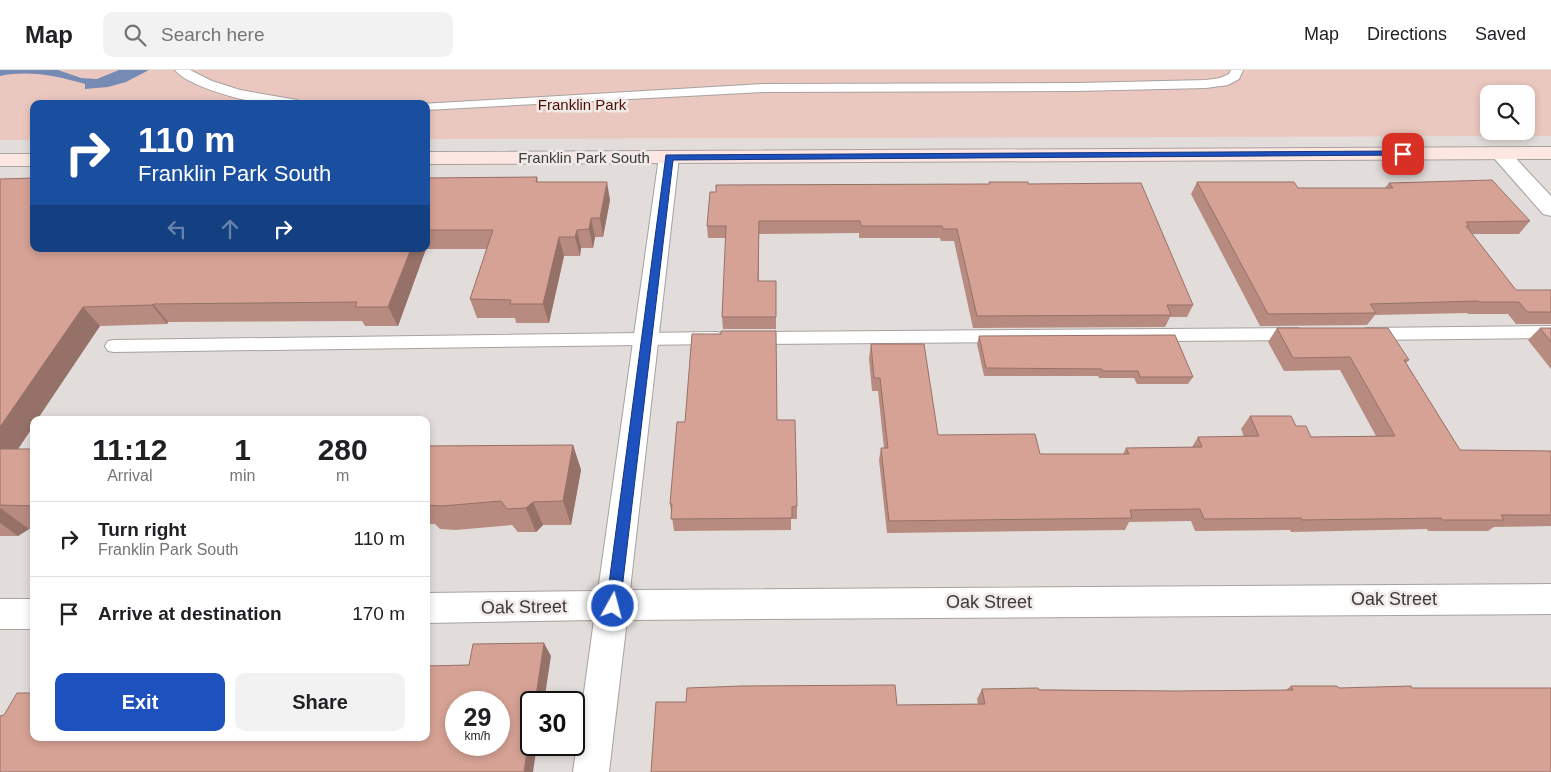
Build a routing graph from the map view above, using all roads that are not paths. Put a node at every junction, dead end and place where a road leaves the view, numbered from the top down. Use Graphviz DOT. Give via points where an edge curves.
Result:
graph roads {
  1 [pos="181,70"];
  2 [pos="1237,70"];
  3 [pos="269,100"];
  4 [pos="430,106"];
  5 [pos="1500,153"];
  6 [pos="1551,153"];
  7 [pos="669,157"];
  8 [pos="430,158"];
  9 [pos="0,160"];
  10 [pos="30,160"];
  11 [pos="1551,209"];
  12 [pos="1551,332"];
  13 [pos="1311,334"];
  14 [pos="1351,334"];
  15 [pos="645,338"];
  16 [pos="114,346"];
  17 [pos="1551,599"];
  18 [pos="613,606"];
  19 [pos="430,608"];
  20 [pos="0,614"];
  21 [pos="30,614"];
  22 [pos="591,772"];
  1 -- 3 [label="lane" via="216,87"];
  2 -- 4 [label="lane" via="1235,76 1223,82 1206,84 763,88"];
  5 -- 6 [label="street, Franklin Park South"];
  5 -- 7 [label="street, Franklin Park South"];
  5 -- 11 [label="street"];
  7 -- 8 [label="street, Franklin Park South"];
  7 -- 15 [label="street"];
  9 -- 10 [label="street"];
  12 -- 14 [label="lane"];
  13 -- 15 [label="lane"];
  15 -- 16 [label="lane"];
  15 -- 18 [label="street"];
  17 -- 18 [label="street, Oak Street"];
  18 -- 19 [label="street, Oak Street"];
  18 -- 22 [label="street"];
  20 -- 21 [label="street"];
}
